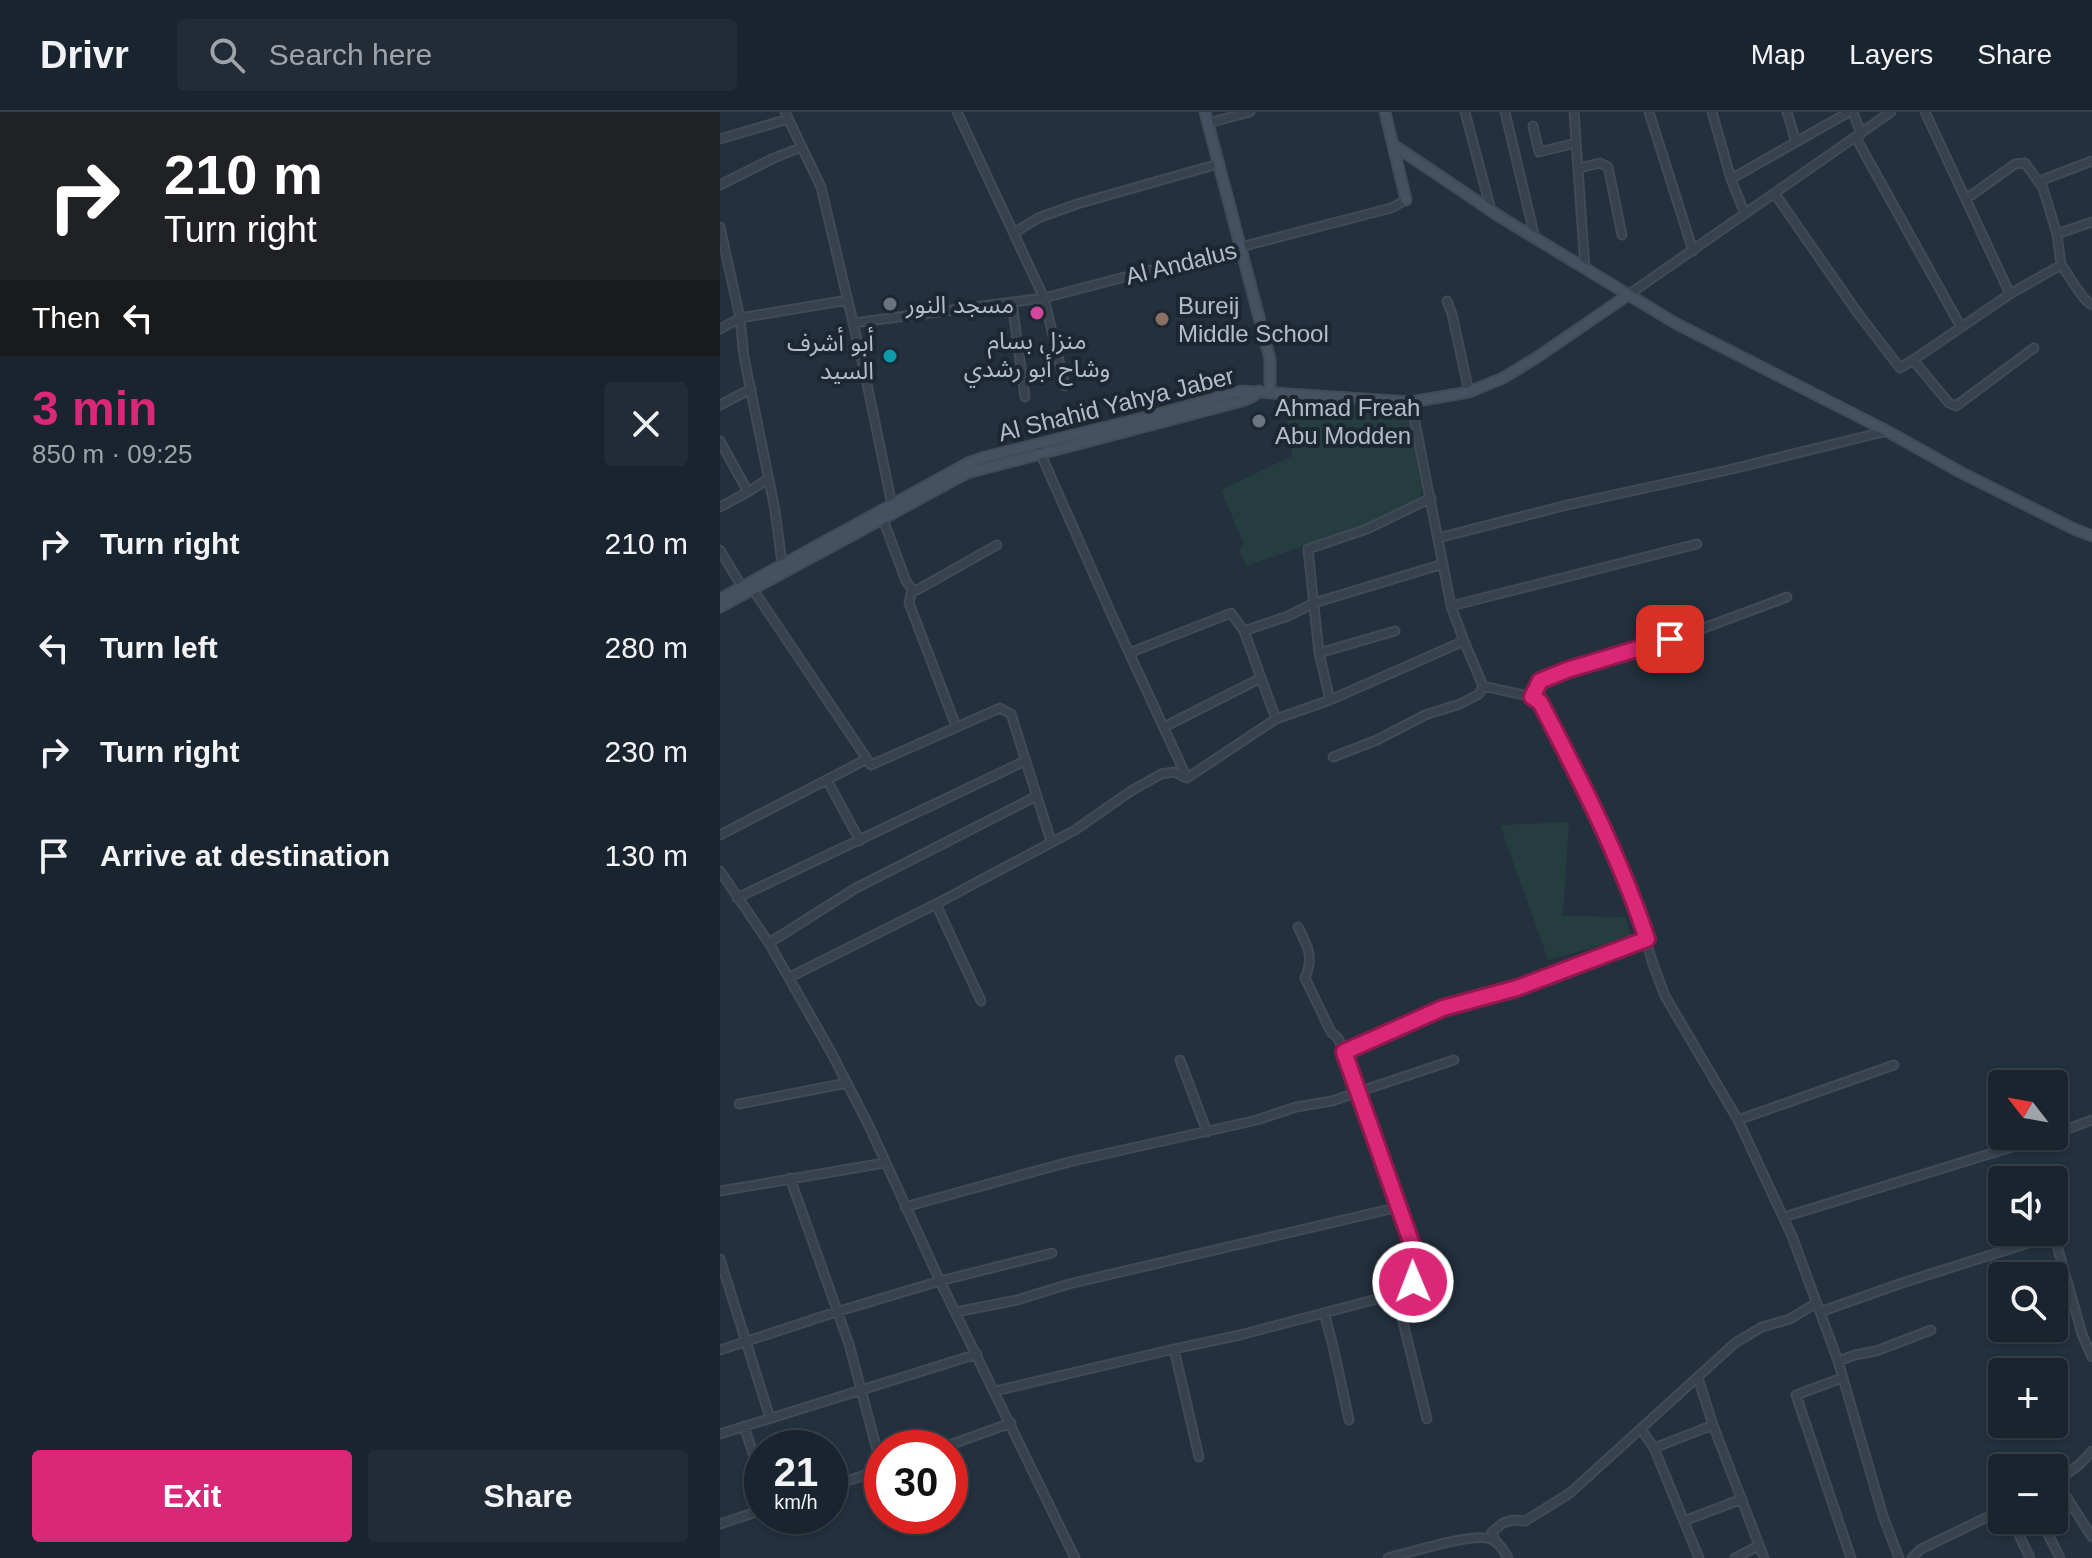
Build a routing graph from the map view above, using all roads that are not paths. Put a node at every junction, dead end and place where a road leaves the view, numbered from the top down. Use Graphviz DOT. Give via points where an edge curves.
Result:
graph roads {
  1 [pos="957,112"];
  2 [pos="1205,112"];
  3 [pos="1250,112"];
  4 [pos="1385,112"];
  5 [pos="1465,112"];
  6 [pos="1505,112"];
  7 [pos="1574,112"];
  8 [pos="1649,112"];
  9 [pos="1712,112"];
  10 [pos="1787,112"];
  11 [pos="1851,112"];
  12 [pos="1891,112"];
  13 [pos="1925,112"];
  14 [pos="787,116"];
  15 [pos="1208,123"];
  16 [pos="1533,126"];
  17 [pos="1858,136"];
  18 [pos="720,139"];
  19 [pos="1796,142"];
  20 [pos="1576,143"];
  21 [pos="1395,146"];
  22 [pos="802,147"];
  23 [pos="2092,161"];
  24 [pos="1218,164"];
  25 [pos="1579,168"];
  26 [pos="1731,179"];
  27 [pos="720,185"];
  28 [pos="2042,185"];
  29 [pos="1775,194"];
  30 [pos="1966,199"];
  31 [pos="1406,200"];
  32 [pos="1492,211"];
  33 [pos="1745,214"];
  34 [pos="2092,222"];
  35 [pos="720,227"];
  36 [pos="1014,233"];
  37 [pos="2057,234"];
  38 [pos="1622,235"];
  39 [pos="1535,238"];
  40 [pos="1240,248"];
  41 [pos="1693,251"];
  42 [pos="2061,265"];
  43 [pos="1585,268"];
  44 [pos="2010,294"];
  45 [pos="1628,295"];
  46 [pos="1044,298"];
  47 [pos="848,300"];
  48 [pos="1447,301"];
  49 [pos="1012,302"];
  50 [pos="2092,305"];
  51 [pos="740,318"];
  52 [pos="853,323"];
  53 [pos="1961,327"];
  54 [pos="720,329"];
  55 [pos="2034,348"];
  56 [pos="1913,360"];
  57 [pos="1065,386"];
  58 [pos="751,389"];
  59 [pos="1265,391"];
  60 [pos="1469,392"];
  61 [pos="1025,397"];
  62 [pos="1411,402"];
  63 [pos="720,405"];
  64 [pos="1887,431"];
  65 [pos="720,441"];
  66 [pos="1038,449"];
  67 [pos="768,479"];
  68 [pos="748,492"];
  69 [pos="1431,498"];
  70 [pos="892,505"];
  71 [pos="720,507"];
  72 [pos="882,516"];
  73 [pos="2092,536"];
  74 [pos="1438,538"];
  75 [pos="1697,544"];
  76 [pos="997,545"];
  77 [pos="720,550"];
  78 [pos="782,564"];
  79 [pos="1443,564"];
  80 [pos="748,587"];
  81 [pos="912,589"];
  82 [pos="1787,597"];
  83 [pos="720,599"];
  84 [pos="1314,603"];
  85 [pos="1451,606"];
  86 [pos="720,607"];
  87 [pos="1244,631"];
  88 [pos="1395,631"];
  89 [pos="1464,641"];
  90 [pos="1129,653"];
  91 [pos="1319,653"];
  92 [pos="1261,678"];
  93 [pos="1483,686"];
  94 [pos="1532,697"];
  95 [pos="1330,700"];
  96 [pos="1276,719"];
  97 [pos="956,726"];
  98 [pos="1164,727"];
  99 [pos="1333,757"];
  100 [pos="867,759"];
  101 [pos="1025,761"];
  102 [pos="1187,778"];
  103 [pos="827,780"];
  104 [pos="1037,796"];
  105 [pos="720,835"];
  106 [pos="860,841"];
  107 [pos="1051,841"];
  108 [pos="720,871"];
  109 [pos="737,898"];
  110 [pos="936,904"];
  111 [pos="1298,927"];
  112 [pos="1647,939"];
  113 [pos="769,943"];
  114 [pos="790,977"];
  115 [pos="981,1001"];
  116 [pos="1344,1052"];
  117 [pos="1180,1060"];
  118 [pos="1454,1060"];
  119 [pos="1894,1065"];
  120 [pos="847,1083"];
  121 [pos="1358,1092"];
  122 [pos="739,1104"];
  123 [pos="1738,1120"];
  124 [pos="2092,1120"];
  125 [pos="2068,1129"];
  126 [pos="1207,1132"];
  127 [pos="2002,1150"];
  128 [pos="884,1163"];
  129 [pos="790,1178"];
  130 [pos="720,1191"];
  131 [pos="905,1207"];
  132 [pos="1399,1207"];
  133 [pos="1784,1217"];
  134 [pos="1052,1253"];
  135 [pos="720,1259"];
  136 [pos="940,1281"];
  137 [pos="1396,1294"];
  138 [pos="1816,1303"];
  139 [pos="836,1312"];
  140 [pos="956,1312"];
  141 [pos="1820,1312"];
  142 [pos="1324,1313"];
  143 [pos="1931,1330"];
  144 [pos="747,1341"];
  145 [pos="1174,1349"];
  146 [pos="720,1350"];
  147 [pos="977,1354"];
  148 [pos="2092,1357"];
  149 [pos="1838,1361"];
  150 [pos="1698,1378"];
  151 [pos="1842,1378"];
  152 [pos="860,1390"];
  153 [pos="995,1391"];
  154 [pos="770,1418"];
  155 [pos="1427,1419"];
  156 [pos="1349,1420"];
  157 [pos="1011,1423"];
  158 [pos="1713,1425"];
  159 [pos="744,1426"];
  160 [pos="1641,1429"];
  161 [pos="745,1430"];
  162 [pos="720,1434"];
  163 [pos="968,1438"];
  164 [pos="1654,1448"];
  165 [pos="2092,1451"];
  166 [pos="1199,1457"];
  167 [pos="2068,1473"];
  168 [pos="848,1481"];
  169 [pos="1742,1499"];
  170 [pos="2068,1500"];
  171 [pos="744,1516"];
  172 [pos="1988,1517"];
  173 [pos="1684,1521"];
  174 [pos="720,1524"];
  175 [pos="2019,1534"];
  176 [pos="2048,1534"];
  177 [pos="2092,1537"];
  178 [pos="1495,1540"];
  179 [pos="1758,1546"];
  180 [pos="1075,1558"];
  181 [pos="1388,1558"];
  182 [pos="1508,1558"];
  183 [pos="1699,1558"];
  184 [pos="1735,1558"];
  185 [pos="1764,1558"];
  186 [pos="1851,1558"];
  187 [pos="1899,1558"];
  188 [pos="1912,1558"];
  189 [pos="2030,1558"];
  190 [pos="2060,1558"];
  1 -- 36 [label="street"];
  2 -- 15 [label="street"];
  3 -- 15 [label="street"];
  4 -- 21 [label="street"];
  5 -- 32 [label="street"];
  6 -- 39 [label="street"];
  7 -- 20 [label="street"];
  8 -- 41 [label="street"];
  9 -- 26 [label="street"];
  10 -- 19 [label="street"];
  11 -- 17 [label="street"];
  11 -- 19 [label="street"];
  12 -- 17 [label="street"];
  13 -- 30 [label="street"];
  14 -- 18 [label="street"];
  14 -- 22 [label="street"];
  15 -- 24 [label="street"];
  16 -- 20 [label="street" via="1539,152"];
  17 -- 29 [label="street"];
  17 -- 53 [label="street"];
  19 -- 26 [label="street"];
  20 -- 25 [label="street"];
  21 -- 31 [label="street"];
  21 -- 32 [label="street"];
  22 -- 27 [label="street"];
  22 -- 47 [label="street" via="821,187"];
  23 -- 28 [label="street" via="2047,177"];
  24 -- 36 [label="street" via="1077,204"];
  24 -- 40 [label="street"];
  25 -- 38 [label="street" via="1600,163 1608,167"];
  25 -- 43 [label="street"];
  26 -- 33 [label="street"];
  28 -- 30 [label="street" via="2025,163 2015,164"];
  28 -- 37 [label="street"];
  29 -- 33 [label="street"];
  29 -- 56 [label="street" via="1900,368"];
  30 -- 44 [label="street"];
  31 -- 40 [label="street, Al Andalus"];
  32 -- 39 [label="street"];
  33 -- 41 [label="street"];
  34 -- 37 [label="street"];
  35 -- 51 [label="street"];
  36 -- 46 [label="street"];
  37 -- 42 [label="street"];
  39 -- 43 [label="street"];
  40 -- 46 [label="street, Al Andalus"];
  40 -- 59 [label="street" via="1270,359"];
  41 -- 45 [label="street"];
  42 -- 44 [label="street"];
  42 -- 50 [label="street"];
  43 -- 45 [label="street"];
  44 -- 53 [label="street"];
  45 -- 60 [label="street, Al Shahid Yahya Jaber" via="1536,358"];
  45 -- 64 [label="street"];
  46 -- 49 [label="street, Al Andalus"];
  46 -- 57 [label="street"];
  47 -- 51 [label="street"];
  47 -- 52 [label="street"];
  48 -- 60 [label="street"];
  49 -- 52 [label="street, Al Andalus"];
  49 -- 61 [label="street"];
  51 -- 54 [label="street"];
  51 -- 58 [label="street"];
  52 -- 70 [label="street"];
  53 -- 56 [label="street"];
  55 -- 56 [label="street" via="1956,406"];
  58 -- 63 [label="street"];
  58 -- 67 [label="street"];
  59 -- 62 [label="street, Al Shahid Yahya Jaber"];
  59 -- 66 [label="street, Al Shahid Yahya Jaber" via="1241,391"];
  60 -- 62 [label="street, Al Shahid Yahya Jaber"];
  62 -- 69 [label="street"];
  64 -- 73 [label="street"];
  64 -- 74 [label="street"];
  65 -- 68 [label="street"];
  66 -- 70 [label="street, Al Shahid Yahya Jaber" via="968,463"];
  66 -- 72 [label="street, Al Shahid Yahya Jaber" via="967,473"];
  66 -- 90 [label="street"];
  67 -- 68 [label="street"];
  67 -- 78 [label="street"];
  68 -- 71 [label="street"];
  69 -- 74 [label="street"];
  69 -- 84 [label="street" via="1367,529 1308,549"];
  70 -- 72 [label="street, Al Shahid Yahya Jaber"];
  72 -- 78 [label="street, Al Shahid Yahya Jaber"];
  72 -- 80 [label="street, Al Shahid Yahya Jaber"];
  72 -- 81 [label="street"];
  74 -- 79 [label="street"];
  75 -- 85 [label="street"];
  76 -- 81 [label="street"];
  77 -- 80 [label="street"];
  78 -- 80 [label="street, Al Shahid Yahya Jaber"];
  79 -- 84 [label="street"];
  79 -- 85 [label="street"];
  80 -- 83 [label="street, Al Shahid Yahya Jaber"];
  80 -- 86 [label="street, Al Shahid Yahya Jaber"];
  80 -- 100 [label="street"];
  81 -- 97 [label="street" via="909,603"];
  82 -- 94 [label="street" via="1567,670 1540,681"];
  84 -- 87 [label="street"];
  84 -- 91 [label="street"];
  85 -- 89 [label="street"];
  87 -- 90 [label="street" via="1231,613"];
  87 -- 92 [label="street"];
  88 -- 91 [label="street"];
  89 -- 93 [label="street"];
  89 -- 95 [label="street"];
  90 -- 98 [label="street"];
  91 -- 95 [label="street"];
  92 -- 96 [label="street"];
  92 -- 98 [label="street"];
  93 -- 94 [label="street"];
  93 -- 99 [label="street" via="1460,704"];
  94 -- 112 [label="street" via="1540,702 1584,788"];
  95 -- 96 [label="street"];
  96 -- 102 [label="street"];
  97 -- 100 [label="street" via="871,765"];
  97 -- 101 [label="street" via="1000,708 1011,714"];
  98 -- 102 [label="street"];
  100 -- 103 [label="street"];
  101 -- 104 [label="street"];
  101 -- 106 [label="street"];
  102 -- 107 [label="street" via="1161,774"];
  103 -- 105 [label="street"];
  103 -- 106 [label="street"];
  104 -- 107 [label="street"];
  104 -- 113 [label="street" via="856,888"];
  106 -- 109 [label="street"];
  107 -- 110 [label="street"];
  108 -- 109 [label="street"];
  109 -- 113 [label="street"];
  110 -- 114 [label="street"];
  110 -- 115 [label="street"];
  111 -- 116 [label="street" via="1308,945 1305,978"];
  112 -- 116 [label="street" via="1517,988 1443,1008"];
  112 -- 123 [label="street" via="1665,996"];
  113 -- 114 [label="street"];
  114 -- 120 [label="street"];
  116 -- 121 [label="street"];
  117 -- 126 [label="street"];
  118 -- 121 [label="street"];
  119 -- 123 [label="street"];
  120 -- 122 [label="street"];
  120 -- 128 [label="street"];
  121 -- 126 [label="street"];
  121 -- 132 [label="street"];
  123 -- 133 [label="street"];
  124 -- 125 [label="street"];
  126 -- 131 [label="street" via="1069,1162"];
  127 -- 133 [label="street"];
  128 -- 129 [label="street"];
  128 -- 131 [label="street"];
  129 -- 130 [label="street"];
  129 -- 139 [label="street"];
  131 -- 136 [label="street"];
  132 -- 137 [label="street" via="1421,1270"];
  132 -- 140 [label="street"];
  133 -- 138 [label="street"];
  134 -- 136 [label="street"];
  135 -- 144 [label="street"];
  136 -- 139 [label="street"];
  136 -- 140 [label="street"];
  137 -- 142 [label="street"];
  137 -- 155 [label="street"];
  138 -- 141 [label="street"];
  138 -- 150 [label="street" via="1735,1343"];
  139 -- 144 [label="street"];
  139 -- 152 [label="street"];
  140 -- 147 [label="street"];
  141 -- 148 [label="street" via="2054,1235"];
  141 -- 149 [label="street"];
  142 -- 145 [label="street"];
  142 -- 156 [label="street"];
  143 -- 149 [label="street"];
  144 -- 146 [label="street"];
  144 -- 154 [label="street"];
  145 -- 153 [label="street"];
  145 -- 166 [label="street"];
  147 -- 152 [label="street"];
  147 -- 153 [label="street"];
  149 -- 151 [label="street"];
  150 -- 158 [label="street"];
  150 -- 160 [label="street"];
  151 -- 186 [label="street" via="1796,1395"];
  151 -- 187 [label="street"];
  152 -- 154 [label="street"];
  152 -- 168 [label="street" via="882,1469"];
  153 -- 157 [label="street"];
  154 -- 159 [label="street"];
  157 -- 163 [label="street"];
  157 -- 180 [label="street"];
  158 -- 164 [label="street"];
  158 -- 169 [label="street"];
  159 -- 161 [label="street"];
  159 -- 162 [label="street"];
  160 -- 164 [label="street"];
  160 -- 178 [label="street" via="1570,1493 1525,1521 1498,1526 1492,1532"];
  164 -- 173 [label="street"];
  165 -- 167 [label="street"];
  169 -- 173 [label="street"];
  169 -- 179 [label="street"];
  170 -- 177 [label="street"];
  171 -- 174 [label="street"];
  172 -- 188 [label="street"];
  173 -- 183 [label="street"];
  175 -- 189 [label="street"];
  176 -- 190 [label="street"];
  178 -- 181 [label="street" via="1461,1540"];
  178 -- 182 [label="street"];
  179 -- 184 [label="street"];
  179 -- 185 [label="street"];
}
